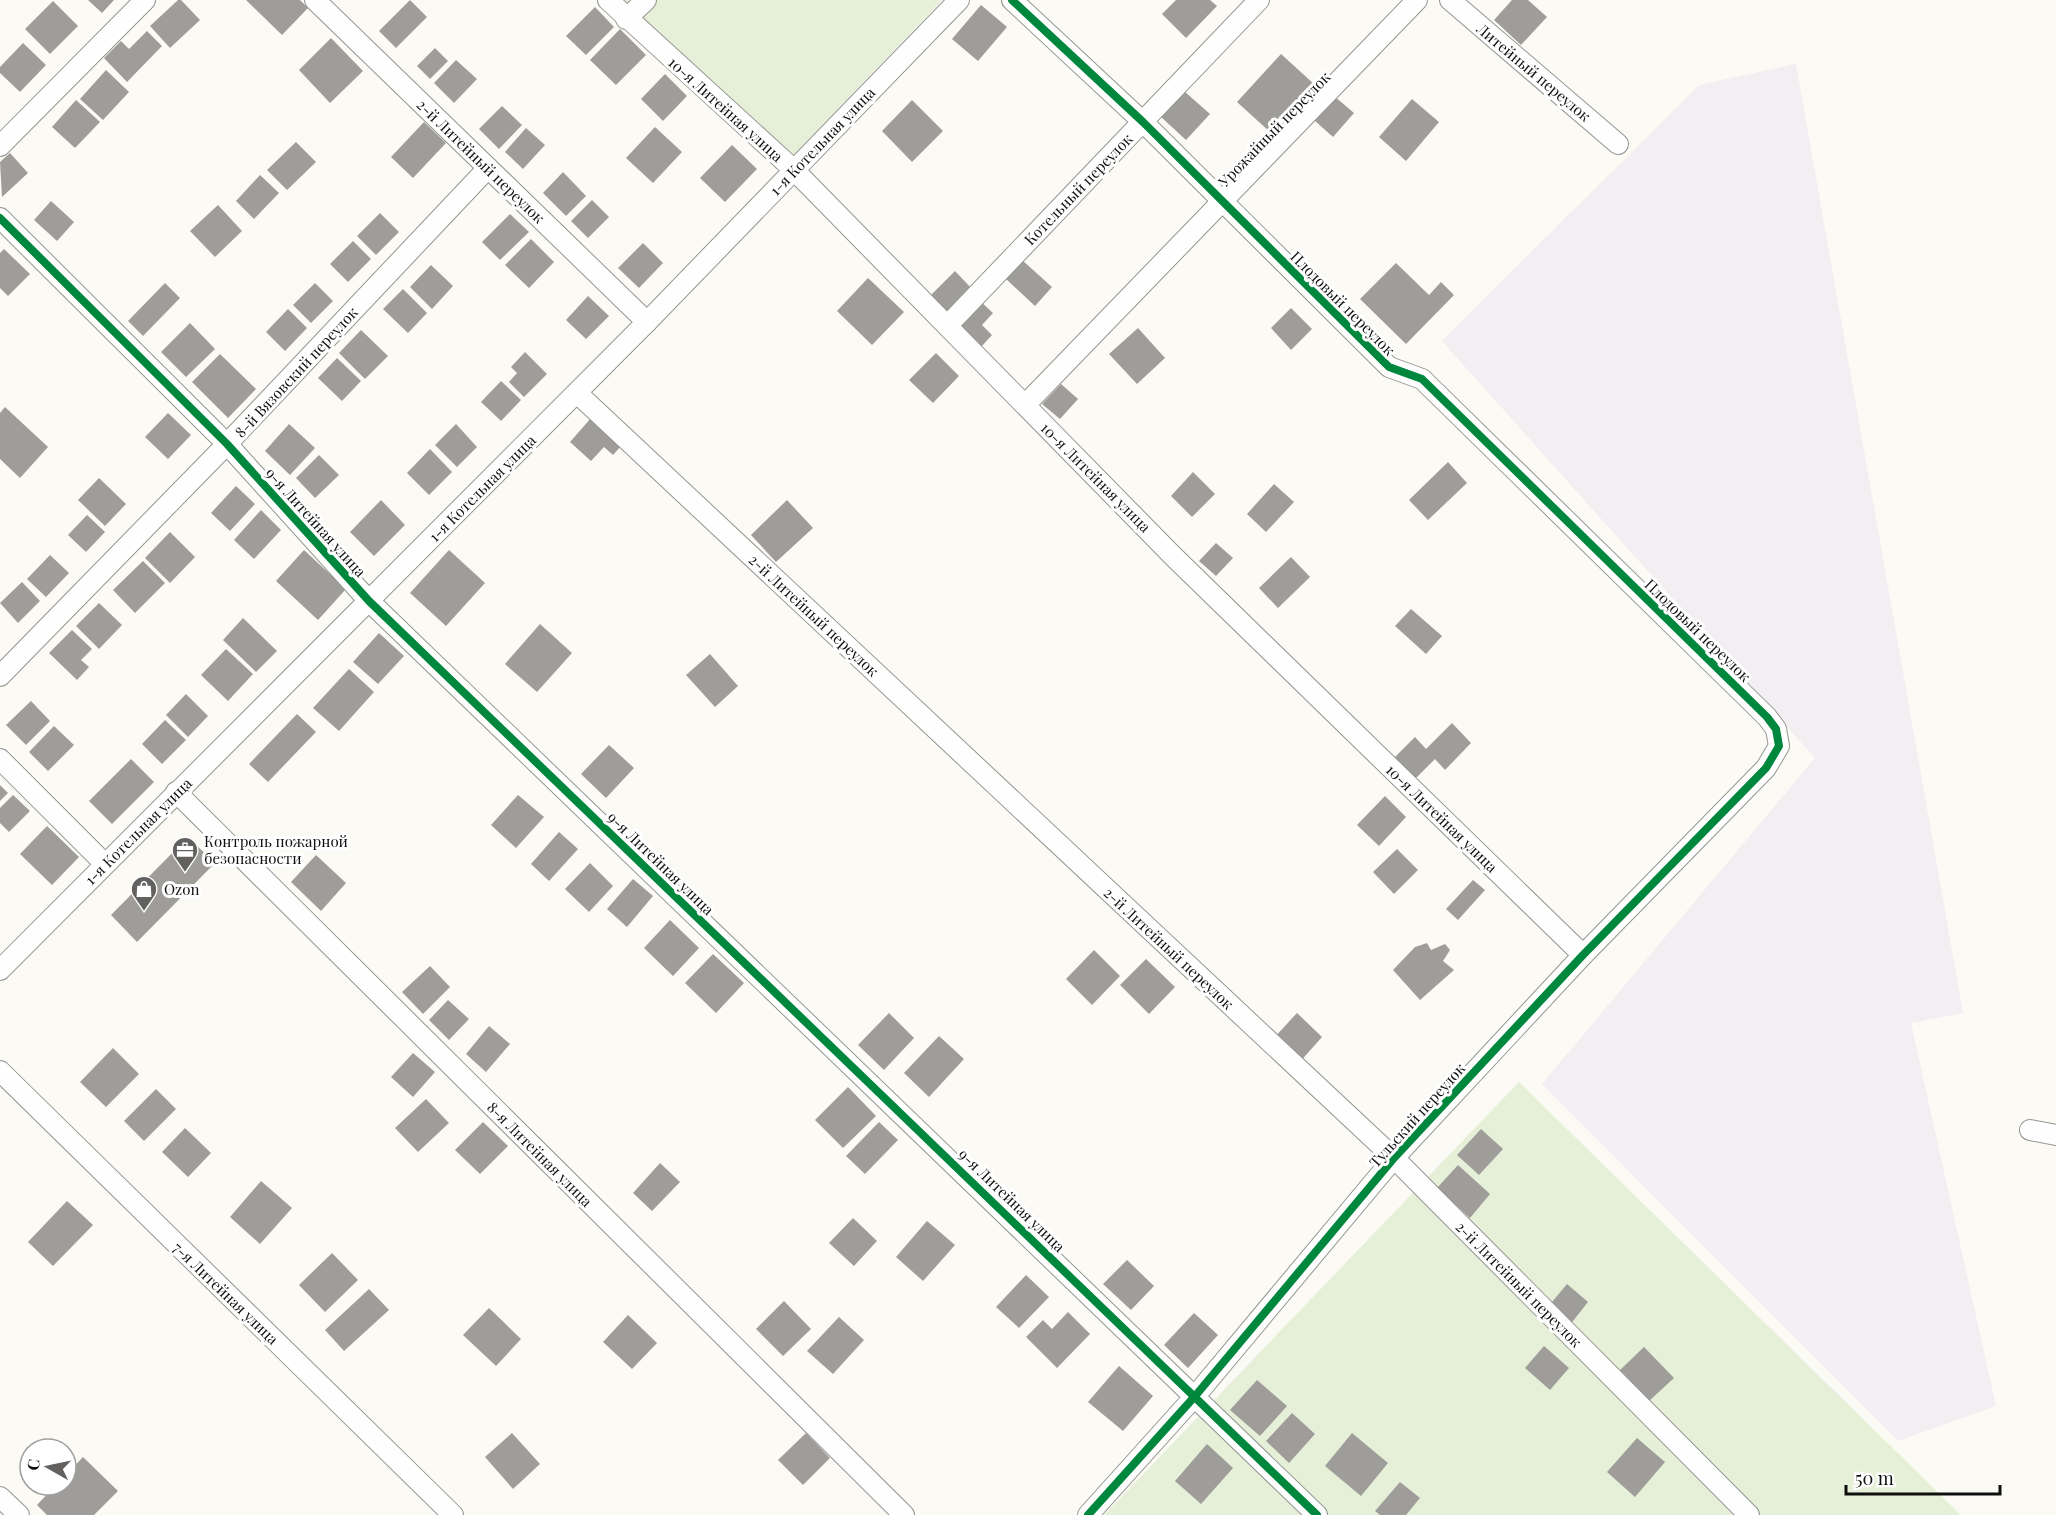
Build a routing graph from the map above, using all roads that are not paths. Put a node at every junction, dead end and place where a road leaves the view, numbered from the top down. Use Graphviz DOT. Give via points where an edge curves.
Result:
graph roads {
  1 [pos="145,0"];
  2 [pos="315,0"];
  3 [pos="608,0"];
  4 [pos="646,0"];
  5 [pos="959,0"];
  6 [pos="1012,0"];
  7 [pos="1259,0"];
  8 [pos="1417,0"];
  9 [pos="1450,0"];
  10 [pos="626,19"];
  11 [pos="1143,122"];
  12 [pos="1618,144"];
  13 [pos="0,146"];
  14 [pos="488,168"];
  15 [pos="794,170"];
  16 [pos="1223,202"];
  17 [pos="0,218"];
  18 [pos="647,322"];
  19 [pos="947,326"];
  20 [pos="577,393"];
  21 [pos="1025,405"];
  22 [pos="227,444"];
  23 [pos="369,601"];
  24 [pos="0,675"];
  25 [pos="1779,746"];
  26 [pos="0,759"];
  27 [pos="176,792"];
  28 [pos="105,864"];
  29 [pos="1583,955"];
  30 [pos="0,970"];
  31 [pos="0,1071"];
  32 [pos="2030,1130"];
  33 [pos="2056,1135"];
  34 [pos="1394,1158"];
  35 [pos="1196,1395"];
  36 [pos="0,1497"];
  37 [pos="19,1515"];
  38 [pos="453,1515"];
  39 [pos="904,1515"];
  40 [pos="1088,1515"];
  41 [pos="1317,1515"];
  42 [pos="1749,1515"];
  1 -- 13 [label="street"];
  2 -- 14 [label="street, 2-й Литейный переулок"];
  3 -- 10 [label="street, 10-я Литейная улица"];
  4 -- 10 [label="street"];
  5 -- 15 [label="street, 1-я Котельная улица"];
  6 -- 11 [label="street, Плодовый переулок"];
  7 -- 11 [label="street, Котельный переулок"];
  8 -- 16 [label="street, Урожайный переулок"];
  9 -- 12 [label="street, Литейный переулок"];
  10 -- 15 [label="street, 10-я Литейная улица"];
  11 -- 16 [label="street, Плодовый переулок"];
  11 -- 19 [label="street, Котельный переулок"];
  14 -- 18 [label="street, 2-й Литейный переулок"];
  14 -- 22 [label="street, 8-й Вязовский переулок"];
  15 -- 18 [label="street, 1-я Котельная улица"];
  15 -- 19 [label="street, 10-я Литейная улица"];
  16 -- 21 [label="street, Урожайный переулок"];
  16 -- 25 [label="street, Плодовый переулок" via="1389,368 1422,379 1767,717 1776,729"];
  17 -- 22 [label="street, 9-я Литейная улица"];
  18 -- 20 [label="street, 1-я Котельная улица"];
  19 -- 21 [label="street, 10-я Литейная улица"];
  20 -- 23 [label="street, 1-я Котельная улица"];
  20 -- 34 [label="street, 2-й Литейный переулок"];
  21 -- 29 [label="street, 10-я Литейная улица" via="1173,556"];
  22 -- 23 [label="street, 9-я Литейная улица"];
  22 -- 24 [label="street, 8-й Вязовский переулок"];
  23 -- 27 [label="street, 1-я Котельная улица"];
  23 -- 35 [label="street, 9-я Литейная улица"];
  25 -- 29 [label="street, Тульский переулок" via="1766,768"];
  26 -- 28 [label="street"];
  27 -- 28 [label="street, 1-я Котельная улица"];
  27 -- 39 [label="street, 8-я Литейная улица"];
  28 -- 30 [label="street, 1-я Котельная улица"];
  29 -- 34 [label="street, Тульский переулок"];
  31 -- 38 [label="street, 7-я Литейная улица"];
  32 -- 33 [label="street"];
  34 -- 35 [label="street, Тульский переулок"];
  34 -- 42 [label="street, 2-й Литейный переулок"];
  35 -- 40 [label="street, Тульский переулок"];
  35 -- 41 [label="street, 9-я Литейная улица"];
  36 -- 37 [label="street"];
}
